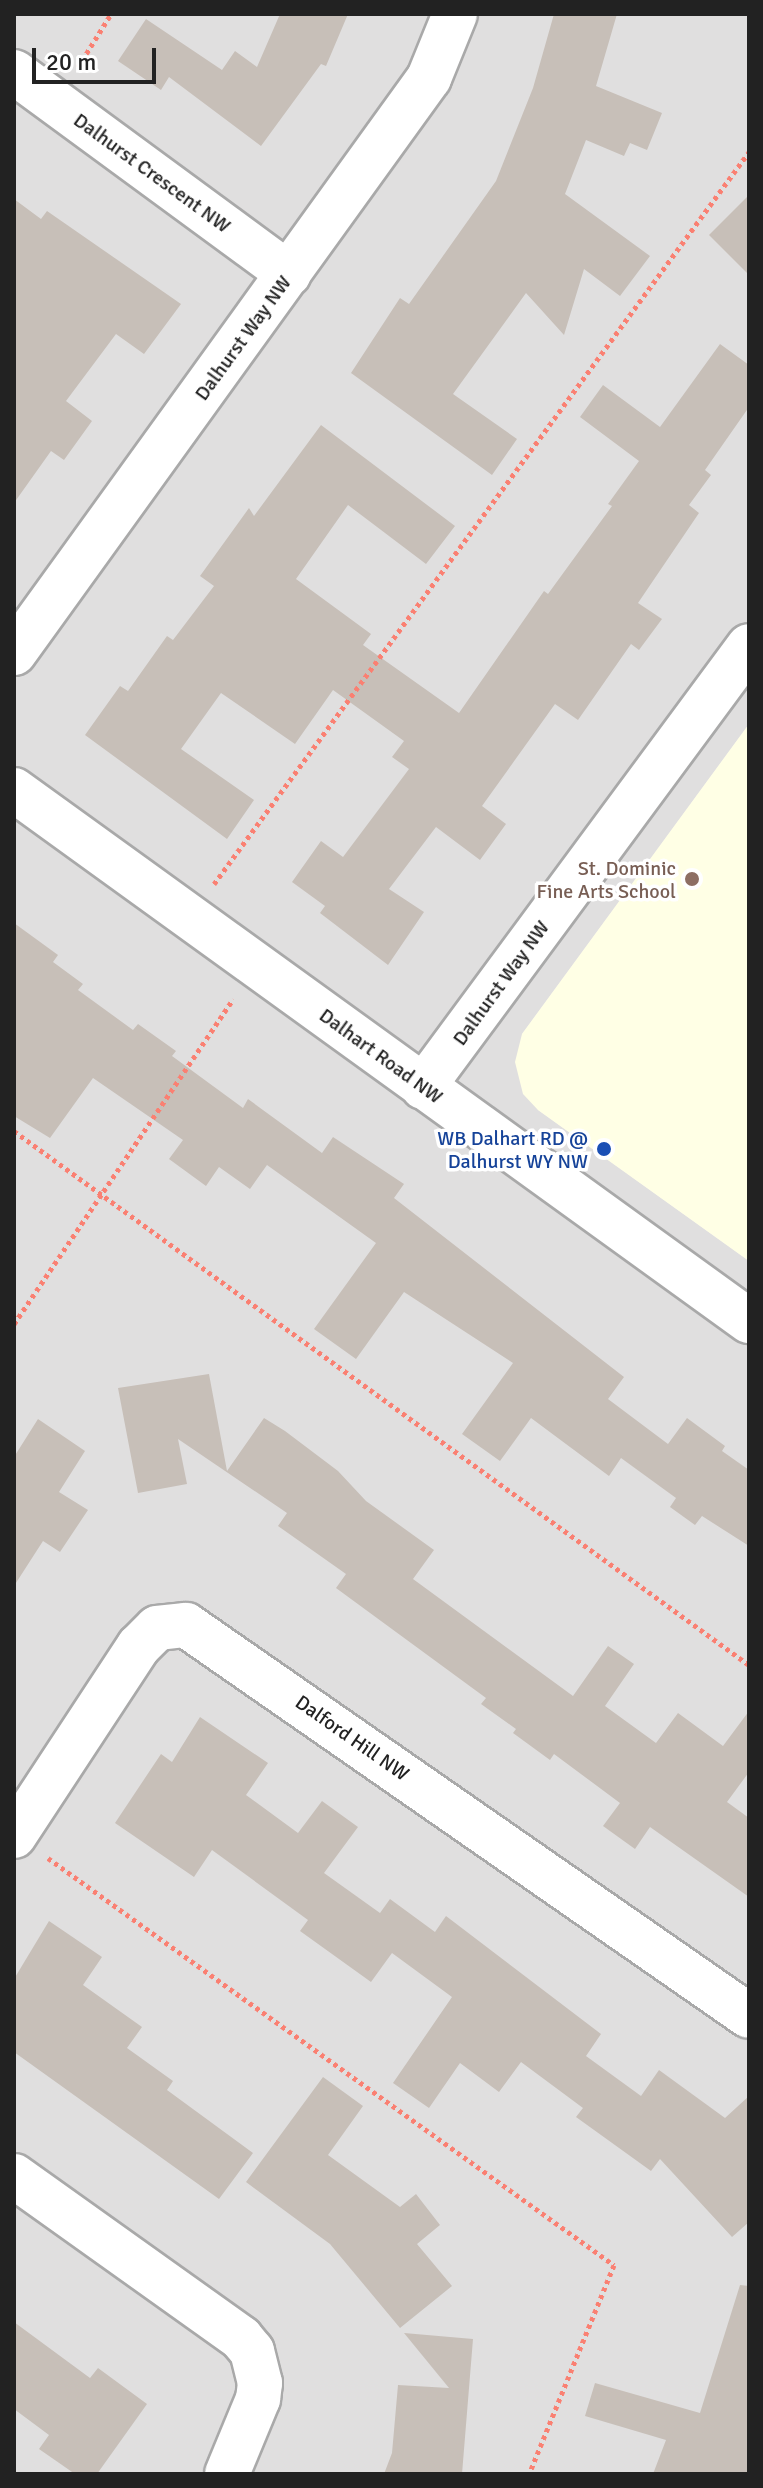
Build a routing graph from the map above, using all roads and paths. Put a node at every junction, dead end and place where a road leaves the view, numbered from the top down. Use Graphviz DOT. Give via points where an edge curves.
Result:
graph roads {
  1 [pos="111,14"];
  2 [pos="455,14"];
  3 [pos="76,71"];
  4 [pos="14,72"];
  5 [pos="749,152"];
  6 [pos="289,274"];
  7 [pos="749,646"];
  8 [pos="14,653"];
  9 [pos="14,790"];
  10 [pos="214,885"];
  11 [pos="234,998"];
  12 [pos="423,1087"];
  13 [pos="14,1131"];
  14 [pos="101,1194"];
  15 [pos="749,1321"];
  16 [pos="14,1324"];
  17 [pos="749,1665"];
  18 [pos="28,1844"];
  19 [pos="749,2016"];
  20 [pos="14,2176"];
  21 [pos="227,2474"];
  22 [pos="529,2474"];
  1 -- 3 [label="path"];
  2 -- 6 [label="street, Dalhurst Way NW" via="429,78"];
  4 -- 6 [label="street, Dalhurst Crescent NW"];
  5 -- 10 [label="path"];
  6 -- 8 [label="street, Dalhurst Way NW"];
  7 -- 12 [label="street, Dalhurst Way NW"];
  9 -- 12 [label="street, Dalhart Road NW"];
  11 -- 14 [label="path"];
  12 -- 15 [label="street, Dalhart Road NW"];
  13 -- 14 [label="path"];
  14 -- 16 [label="path"];
  14 -- 17 [label="path"];
  18 -- 19 [label="street, Dalford Hill NW" via="139,1646 157,1628 186,1625"];
  18 -- 22 [label="path" via="614,2265"];
  20 -- 21 [label="street" via="252,2351 258,2399"];
}
